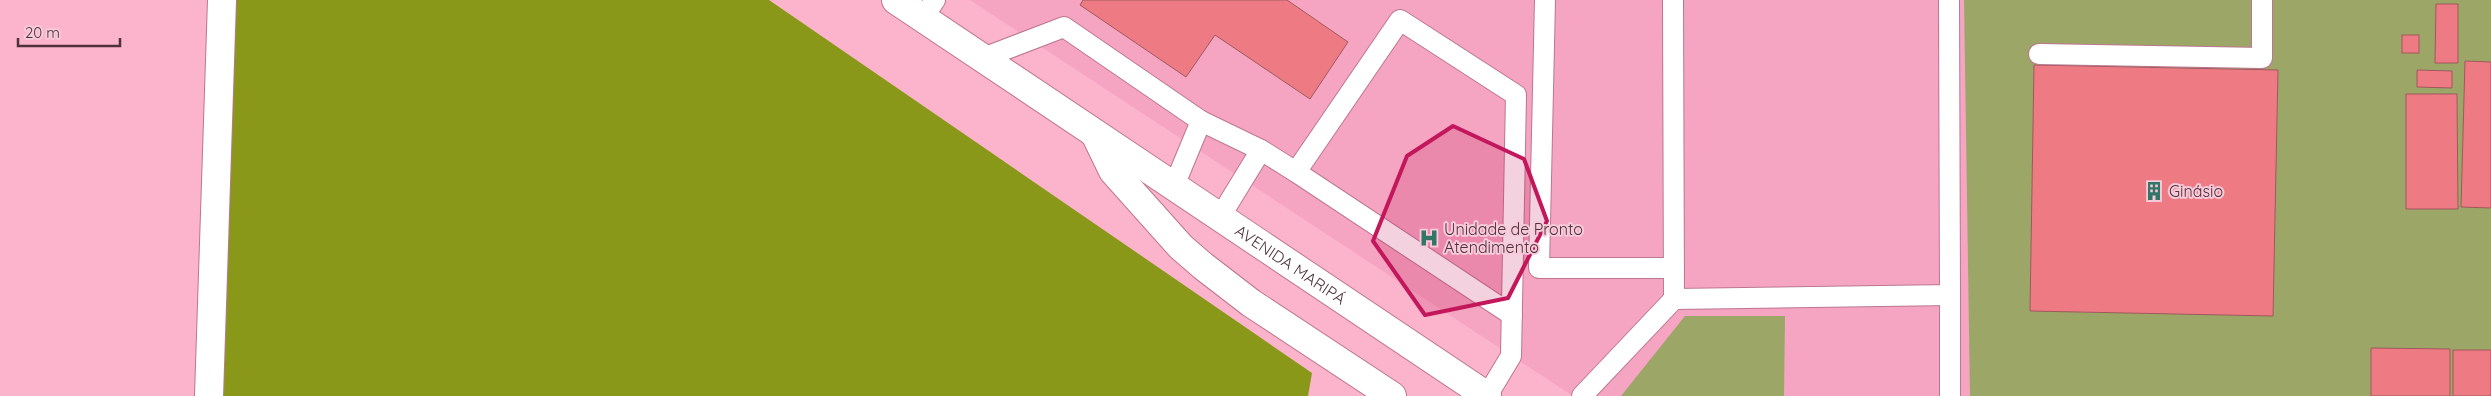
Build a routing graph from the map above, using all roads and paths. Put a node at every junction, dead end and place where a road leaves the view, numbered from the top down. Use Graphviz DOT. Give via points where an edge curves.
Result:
graph roads {
  1 [pos="222,0"];
  2 [pos="896,0"];
  3 [pos="1545,0"];
  4 [pos="1673,0"];
  5 [pos="1950,0"];
  6 [pos="2262,0"];
  7 [pos="929,9"];
  8 [pos="2039,54"];
  9 [pos="983,58"];
  10 [pos="1202,121"];
  11 [pos="1094,133"];
  12 [pos="1261,150"];
  13 [pos="1296,172"];
  14 [pos="1174,186"];
  15 [pos="1220,217"];
  16 [pos="1674,268"];
  17 [pos="1950,295"];
  18 [pos="1674,299"];
  19 [pos="1512,315"];
  20 [pos="209,396"];
  21 [pos="1392,396"];
  22 [pos="1487,396"];
  23 [pos="1582,396"];
  24 [pos="1950,396"];
  1 -- 20 [label="main road"];
  2 -- 7 [label="main road, AVENIDA MARIPÁ"];
  3 -- 16 [label="lane" via="1540,268"];
  4 -- 16 [label="lane"];
  5 -- 17 [label="lane"];
  6 -- 8 [label="lane" via="2262,58"];
  7 -- 9 [label="main road, AVENIDA MARIPÁ"];
  9 -- 10 [label="lane" via="1064,27"];
  9 -- 11 [label="main road, AVENIDA MARIPÁ"];
  10 -- 12 [label="lane"];
  10 -- 14 [label="lane"];
  11 -- 14 [label="main road, AVENIDA MARIPÁ"];
  11 -- 21 [label="main road, AVENIDA MARIPÁ" via="1114,171 1181,247 1252,303"];
  12 -- 13 [label="lane"];
  12 -- 15 [label="lane"];
  13 -- 19 [label="lane"];
  13 -- 19 [label="lane" via="1400,20 1516,95"];
  14 -- 15 [label="main road, AVENIDA MARIPÁ"];
  15 -- 22 [label="main road, AVENIDA MARIPÁ"];
  16 -- 18 [label="lane"];
  17 -- 18 [label="lane"];
  17 -- 24 [label="lane"];
  18 -- 23 [label="lane"];
  19 -- 22 [label="lane" via="1511,356"];
}
